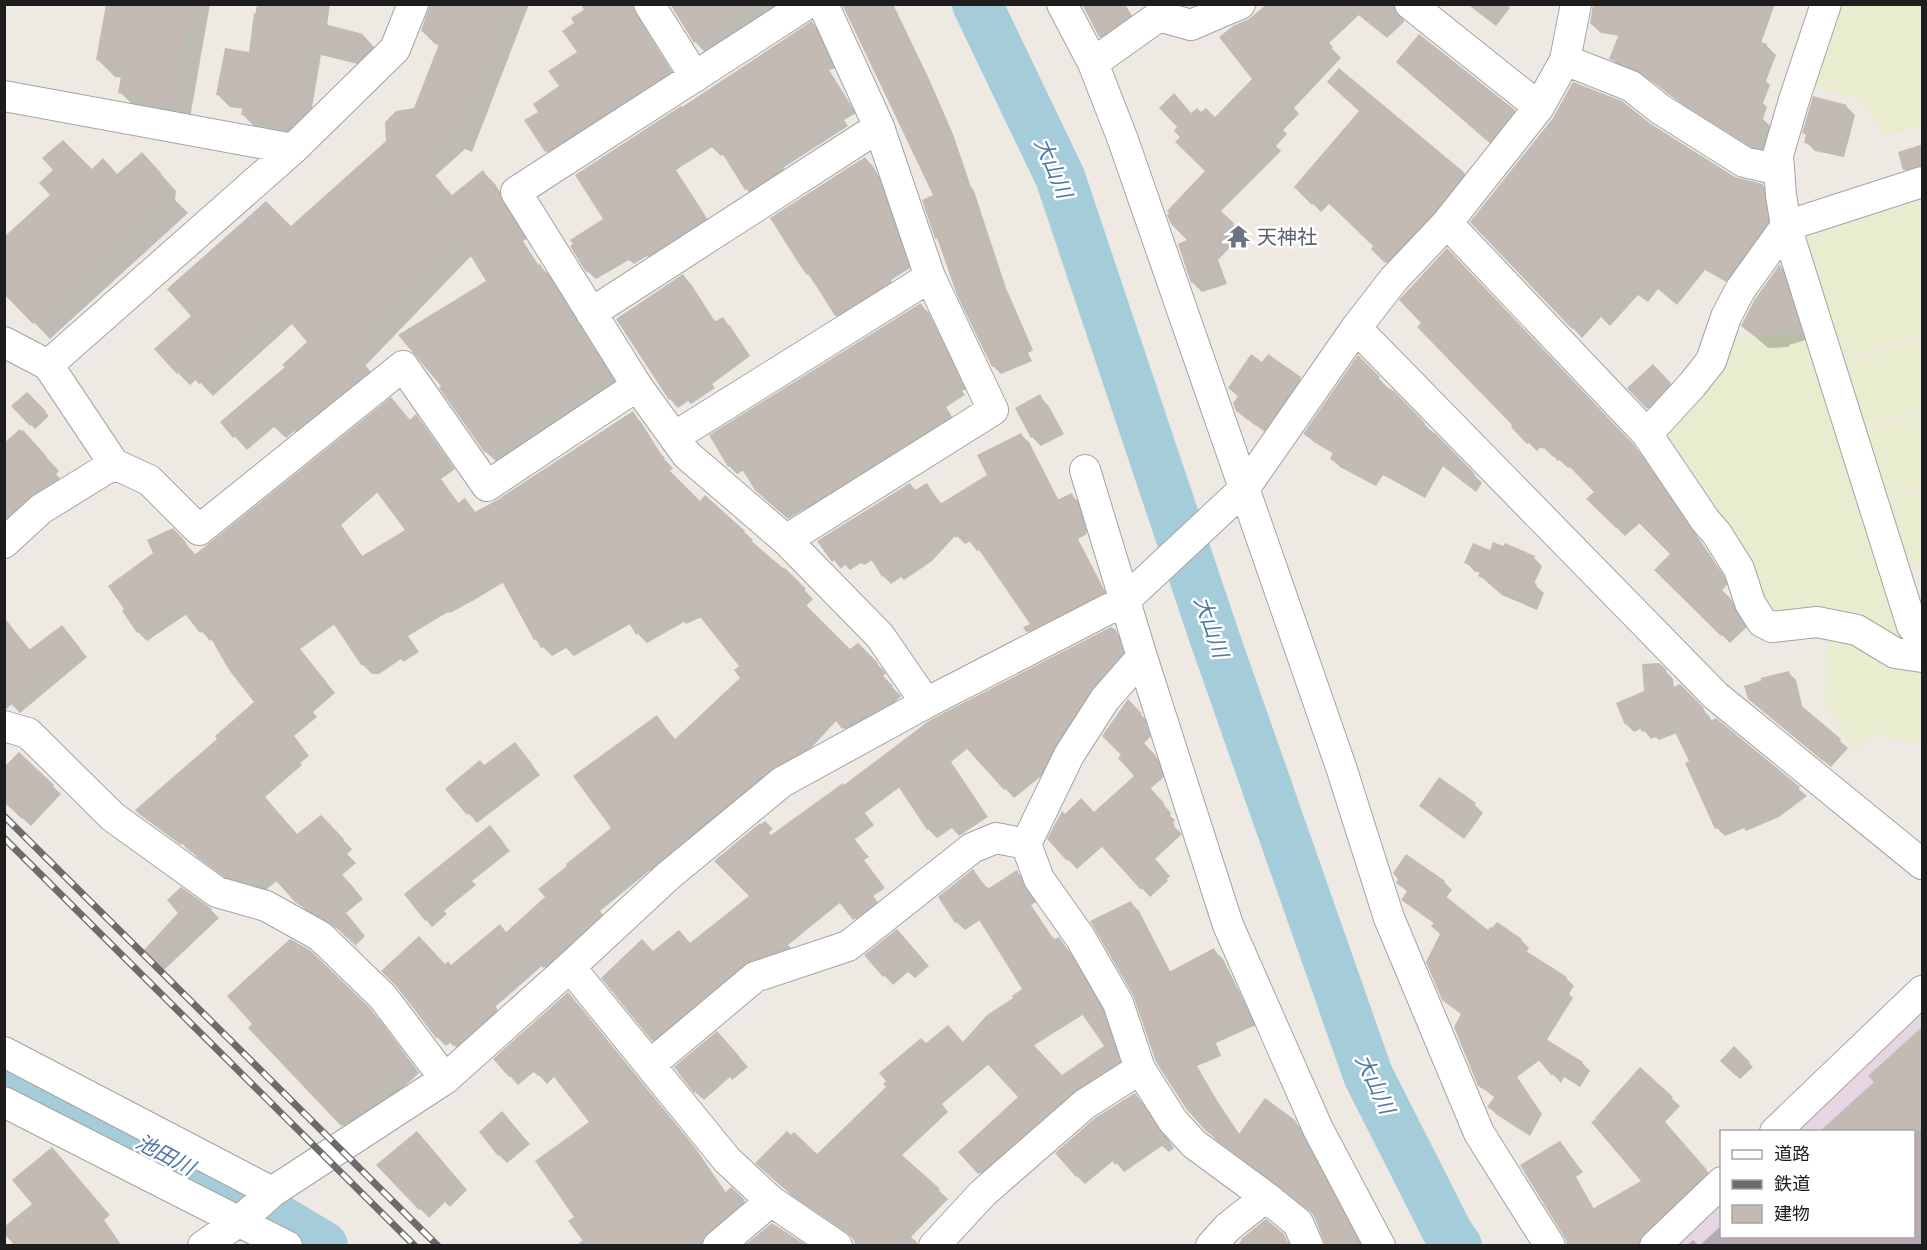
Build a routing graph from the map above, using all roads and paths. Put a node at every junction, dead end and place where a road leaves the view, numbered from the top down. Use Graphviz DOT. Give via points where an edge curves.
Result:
graph roads {
  1 [pos="413,4"];
  2 [pos="649,4"];
  3 [pos="807,4"];
  4 [pos="823,4"];
  5 [pos="1062,4"];
  6 [pos="1240,4"];
  7 [pos="1410,4"];
  8 [pos="1576,4"];
  9 [pos="1826,4"];
  10 [pos="1565,60"];
  11 [pos="1093,63"];
  12 [pos="695,77"];
  13 [pos="4,96"];
  14 [pos="1539,106"];
  15 [pos="879,127"];
  16 [pos="293,149"];
  17 [pos="1779,170"];
  18 [pos="1923,183"];
  19 [pos="1448,223"];
  20 [pos="1786,226"];
  21 [pos="930,277"];
  22 [pos="591,313"];
  23 [pos="1356,328"];
  24 [pos="4,342"];
  25 [pos="48,365"];
  26 [pos="637,386"];
  27 [pos="1647,434"];
  28 [pos="674,437"];
  29 [pos="114,464"];
  30 [pos="1084,470"];
  31 [pos="1243,489"];
  32 [pos="786,540"];
  33 [pos="4,543"];
  34 [pos="1125,600"];
  35 [pos="1923,637"];
  36 [pos="1142,657"];
  37 [pos="1923,657"];
  38 [pos="926,702"];
  39 [pos="4,726"];
  40 [pos="1026,844"];
  41 [pos="1923,864"];
  42 [pos="570,967"];
  43 [pos="1923,991"];
  44 [pos="4,1052"];
  45 [pos="651,1064"];
  46 [pos="1140,1069"];
  47 [pos="445,1079"];
  48 [pos="4,1102"];
  49 [pos="1776,1130"];
  50 [pos="1720,1184"];
  51 [pos="271,1193"];
  52 [pos="1266,1197"];
  53 [pos="771,1201"];
  54 [pos="242,1220"];
  55 [pos="203,1245"];
  56 [pos="287,1245"];
  57 [pos="718,1245"];
  58 [pos="837,1245"];
  59 [pos="934,1245"];
  60 [pos="1211,1245"];
  61 [pos="1308,1245"];
  62 [pos="1380,1245"];
  63 [pos="1550,1245"];
  64 [pos="1655,1245"];
  1 -- 16 [label="street" via="395,49"];
  2 -- 12 [label="street"];
  3 -- 12 [label="street"];
  4 -- 15 [label="street"];
  5 -- 11 [label="street"];
  6 -- 11 [label="street" via="1191,25 1159,16"];
  7 -- 14 [label="street"];
  8 -- 10 [label="street"];
  9 -- 17 [label="street" via="1778,155"];
  10 -- 14 [label="street"];
  10 -- 17 [label="street" via="1631,86 1659,109 1744,162"];
  11 -- 31 [label="street"];
  12 -- 22 [label="street" via="516,192"];
  13 -- 16 [label="street"];
  14 -- 19 [label="street"];
  15 -- 21 [label="street"];
  15 -- 22 [label="street"];
  16 -- 25 [label="street"];
  17 -- 20 [label="street"];
  18 -- 20 [label="street"];
  19 -- 23 [label="street" via="1394,279"];
  19 -- 27 [label="street"];
  20 -- 27 [label="street" via="1740,290 1711,361"];
  20 -- 35 [label="street" via="1912,626"];
  21 -- 28 [label="street"];
  21 -- 32 [label="street" via="993,410"];
  22 -- 26 [label="street"];
  23 -- 31 [label="street"];
  23 -- 41 [label="street" via="1716,696"];
  24 -- 25 [label="street"];
  25 -- 29 [label="street"];
  26 -- 28 [label="street"];
  26 -- 29 [label="street" via="487,486 402,366 199,530 149,480"];
  27 -- 37 [label="street" via="1739,569 1750,603 1762,622 1772,627 1817,622 1857,630 1896,653"];
  28 -- 32 [label="street" via="687,455"];
  29 -- 33 [label="street" via="41,509"];
  30 -- 34 [label="street"];
  31 -- 34 [label="street"];
  31 -- 63 [label="street" via="1341,767 1389,918 1479,1133"];
  32 -- 38 [label="street" via="880,636"];
  34 -- 36 [label="street"];
  34 -- 38 [label="street"];
  36 -- 40 [label="street" via="1105,699 1069,755"];
  36 -- 62 [label="street" via="1228,925 1318,1129"];
  38 -- 42 [label="street" via="782,782 668,876"];
  39 -- 47 [label="street" via="28,733 113,817 217,892 266,906 320,936 383,997"];
  40 -- 45 [label="street" via="996,838 972,848 848,946 755,977"];
  40 -- 46 [label="street" via="1039,879 1080,937 1118,1003"];
  42 -- 45 [label="street"];
  42 -- 47 [label="street"];
  43 -- 49 [label="street"];
  44 -- 51 [label="street"];
  45 -- 53 [label="street" via="727,1160"];
  46 -- 52 [label="street" via="1173,1121 1194,1144"];
  46 -- 59 [label="street" via="1085,1104 983,1193"];
  47 -- 51 [label="street"];
  48 -- 54 [label="street"];
  50 -- 64 [label="street"];
  51 -- 54 [label="street"];
  52 -- 60 [label="street"];
  52 -- 61 [label="street" via="1298,1223"];
  53 -- 57 [label="street"];
  53 -- 58 [label="street"];
  54 -- 55 [label="street"];
  54 -- 56 [label="street"];
}
